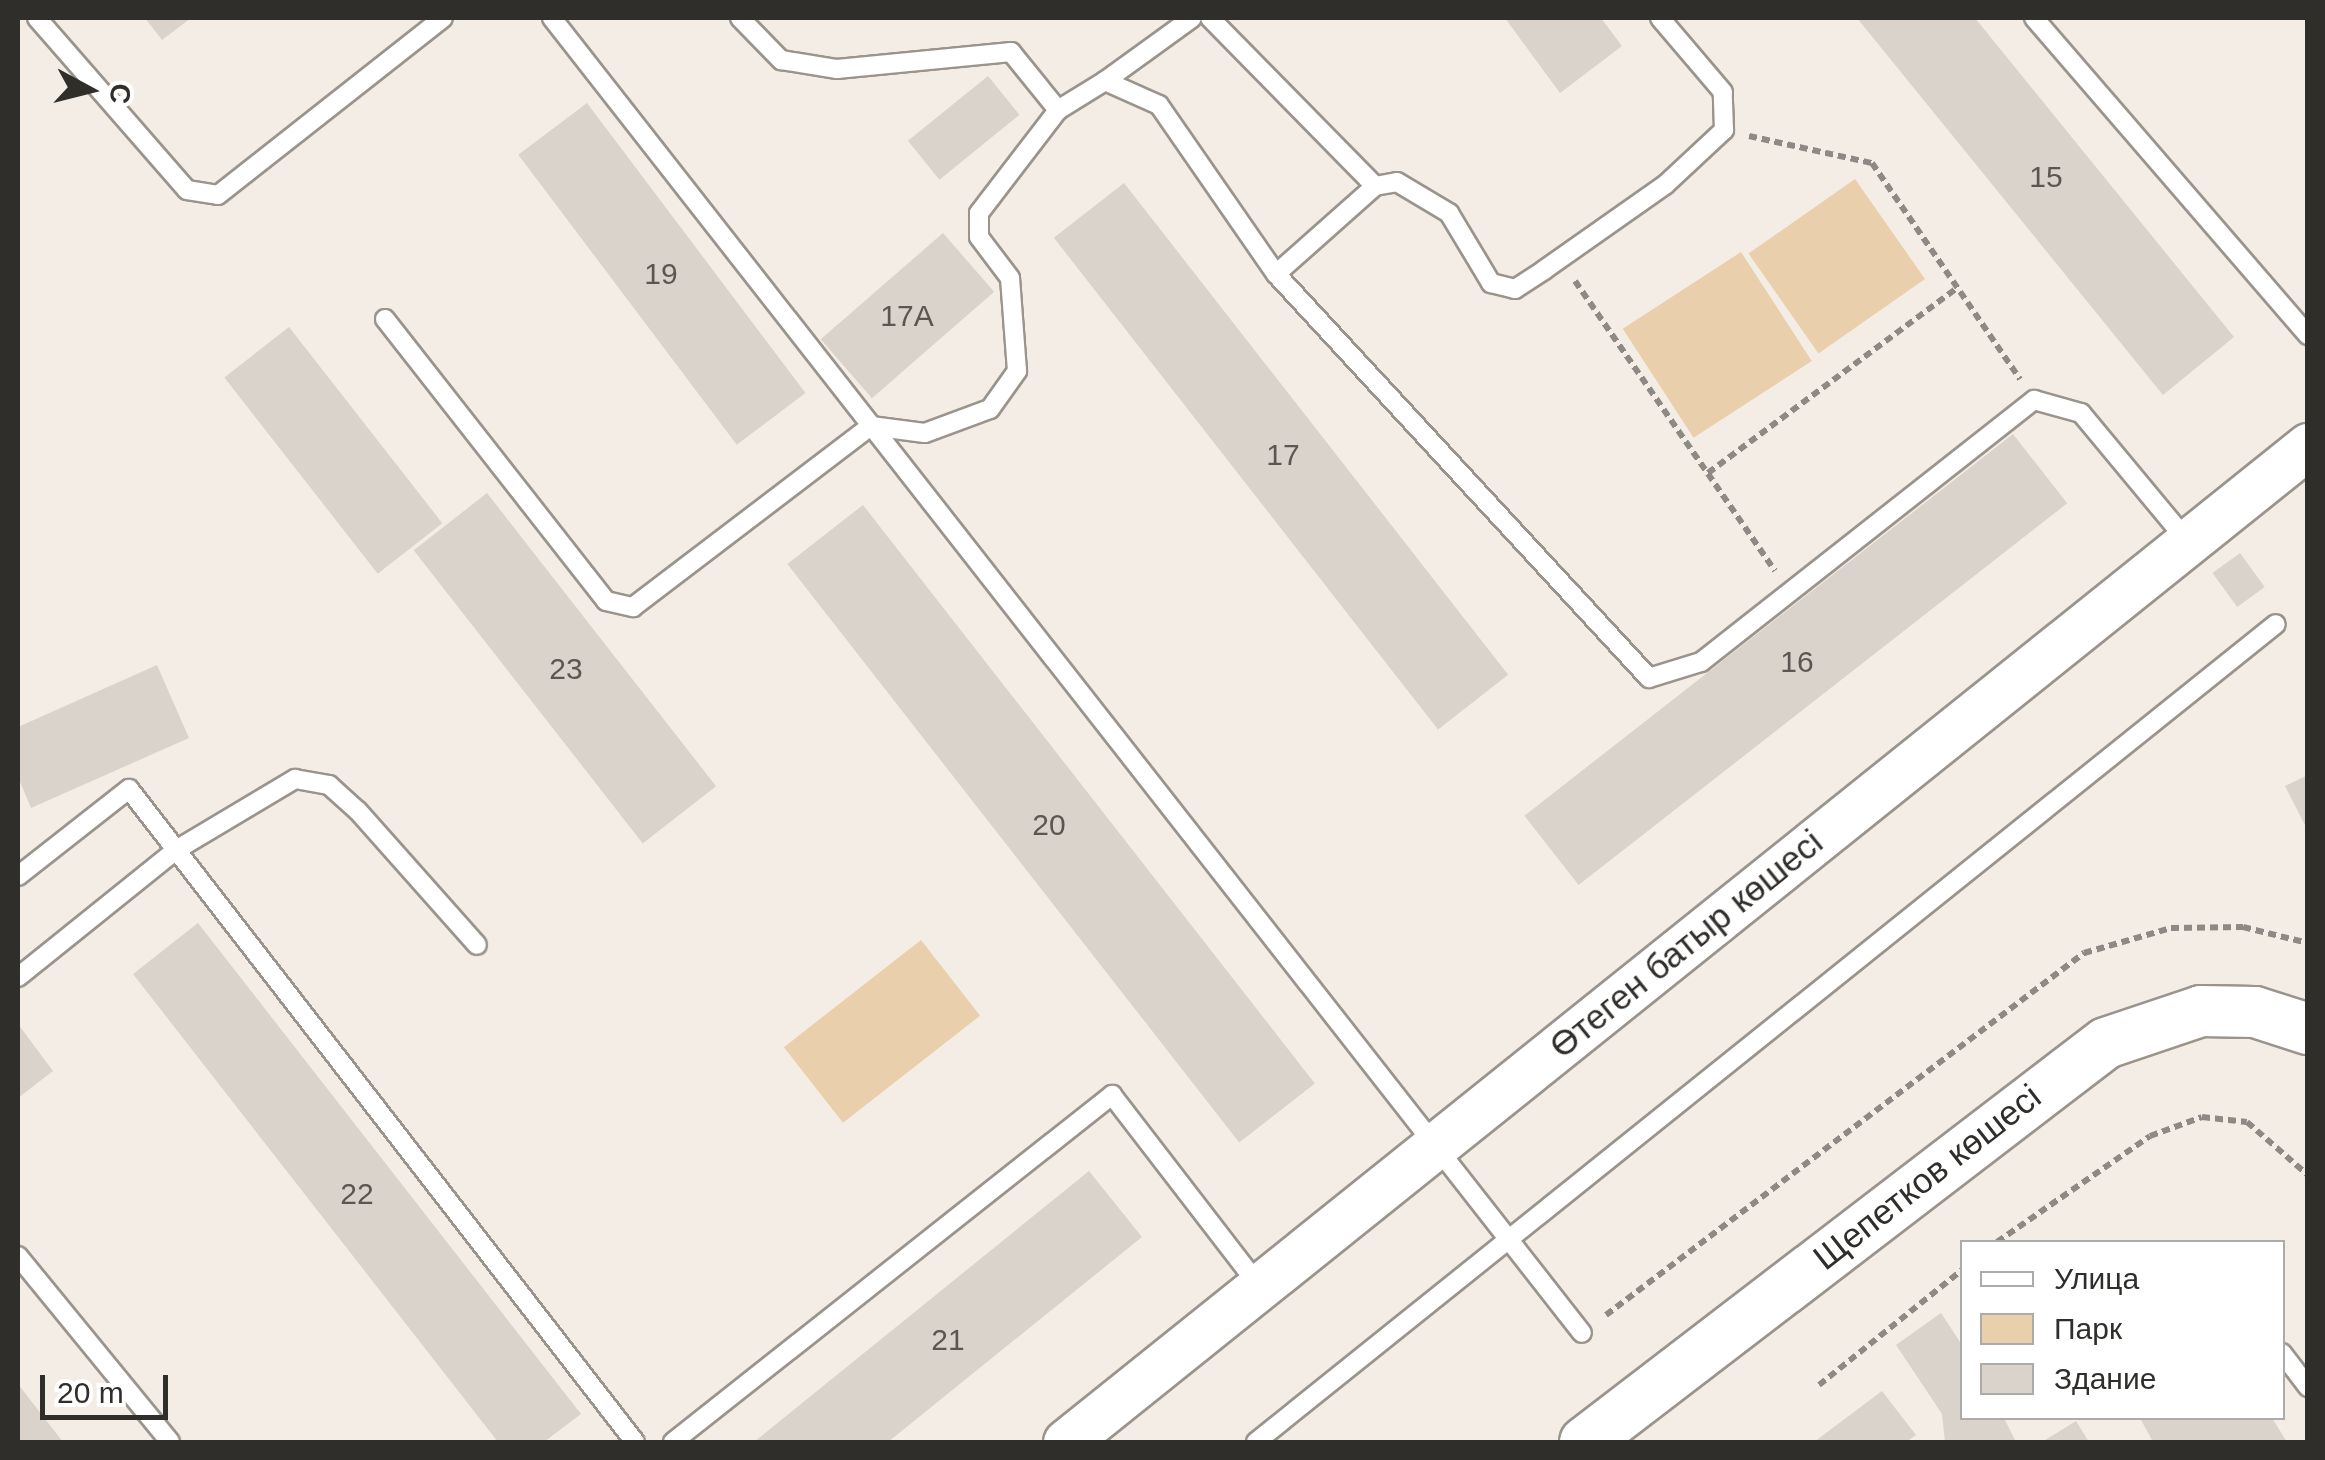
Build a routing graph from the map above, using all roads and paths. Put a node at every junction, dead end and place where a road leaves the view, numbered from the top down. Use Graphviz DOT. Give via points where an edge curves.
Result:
graph roads {
  1 [pos="37,18"];
  2 [pos="444,18"];
  3 [pos="552,18"];
  4 [pos="740,18"];
  5 [pos="1192,18"];
  6 [pos="1210,18"];
  7 [pos="1660,18"];
  8 [pos="2034,18"];
  9 [pos="1105,81"];
  10 [pos="1058,110"];
  11 [pos="1724,130"];
  12 [pos="1375,186"];
  13 [pos="1560,260"];
  14 [pos="1276,274"];
  15 [pos="1958,288"];
  16 [pos="385,318"];
  17 [pos="2308,334"];
  18 [pos="2034,400"];
  19 [pos="871,426"];
  20 [pos="2308,446"];
  21 [pos="1708,473"];
  22 [pos="2188,542"];
  23 [pos="1788,590"];
  24 [pos="2276,624"];
  25 [pos="176,850"];
  26 [pos="18,876"];
  27 [pos="2308,943"];
  28 [pos="477,946"];
  29 [pos="18,977"];
  30 [pos="2308,1029"];
  31 [pos="1434,1146"];
  32 [pos="2308,1175"];
  33 [pos="1508,1240"];
  34 [pos="2000,1240"];
  35 [pos="18,1256"];
  36 [pos="1960,1272"];
  37 [pos="1259,1286"];
  38 [pos="1582,1333"];
  39 [pos="2285,1357"];
  40 [pos="1818,1384"];
  41 [pos="2308,1387"];
  42 [pos="170,1442"];
  43 [pos="635,1442"];
  44 [pos="673,1442"];
  45 [pos="1066,1442"];
  46 [pos="1256,1442"];
  47 [pos="1585,1442"];
  1 -- 2 [label="lane" via="187,190 218,196"];
  3 -- 19 [label="lane"];
  4 -- 10 [label="lane" via="781,60 837,69 1010,52"];
  5 -- 9 [label="lane"];
  6 -- 12 [label="lane"];
  7 -- 11 [label="lane" via="1723,92"];
  8 -- 17 [label="lane"];
  9 -- 10 [label="lane"];
  9 -- 14 [label="lane" via="1158,105"];
  10 -- 19 [label="lane" via="979,213 979,237 1010,278 1017,371 990,410 926,433"];
  11 -- 13 [label="lane"];
  11 -- 15 [label="path" via="1872,163"];
  12 -- 13 [label="lane" via="1422,190 1449,213 1491,283 1515,289"];
  12 -- 14 [label="lane"];
  13 -- 21 [label="path"];
  14 -- 23 [label="lane" via="1649,678 1701,662"];
  15 -- 18 [label="path"];
  15 -- 21 [label="path"];
  16 -- 19 [label="lane" via="618,607 633,607"];
  18 -- 22 [label="lane" via="2081,413"];
  18 -- 23 [label="lane"];
  19 -- 31 [label="lane"];
  20 -- 22 [label="street, Өтеген батыр көшесі"];
  21 -- 23 [label="path"];
  22 -- 31 [label="street, Өтеген батыр көшесі"];
  24 -- 33 [label="lane"];
  25 -- 26 [label="lane" via="128,788"];
  25 -- 28 [label="lane" via="295,780 329,785"];
  25 -- 29 [label="lane"];
  25 -- 43 [label="lane"];
  27 -- 38 [label="path" via="2243,927 2171,928 2084,953"];
  30 -- 47 [label="main road, Щепетков көшесі" via="2255,1012 2201,1011 2106,1043"];
  31 -- 33 [label="lane"];
  31 -- 37 [label="street, Өтеген батыр көшесі"];
  32 -- 34 [label="path" via="2247,1122 2202,1117 2150,1136"];
  33 -- 38 [label="lane"];
  33 -- 46 [label="lane"];
  35 -- 42 [label="lane"];
  36 -- 40 [label="path"];
  37 -- 44 [label="lane" via="1112,1094"];
  37 -- 45 [label="street, Өтеген батыр көшесі"];
  39 -- 41 [label="lane"];
}
